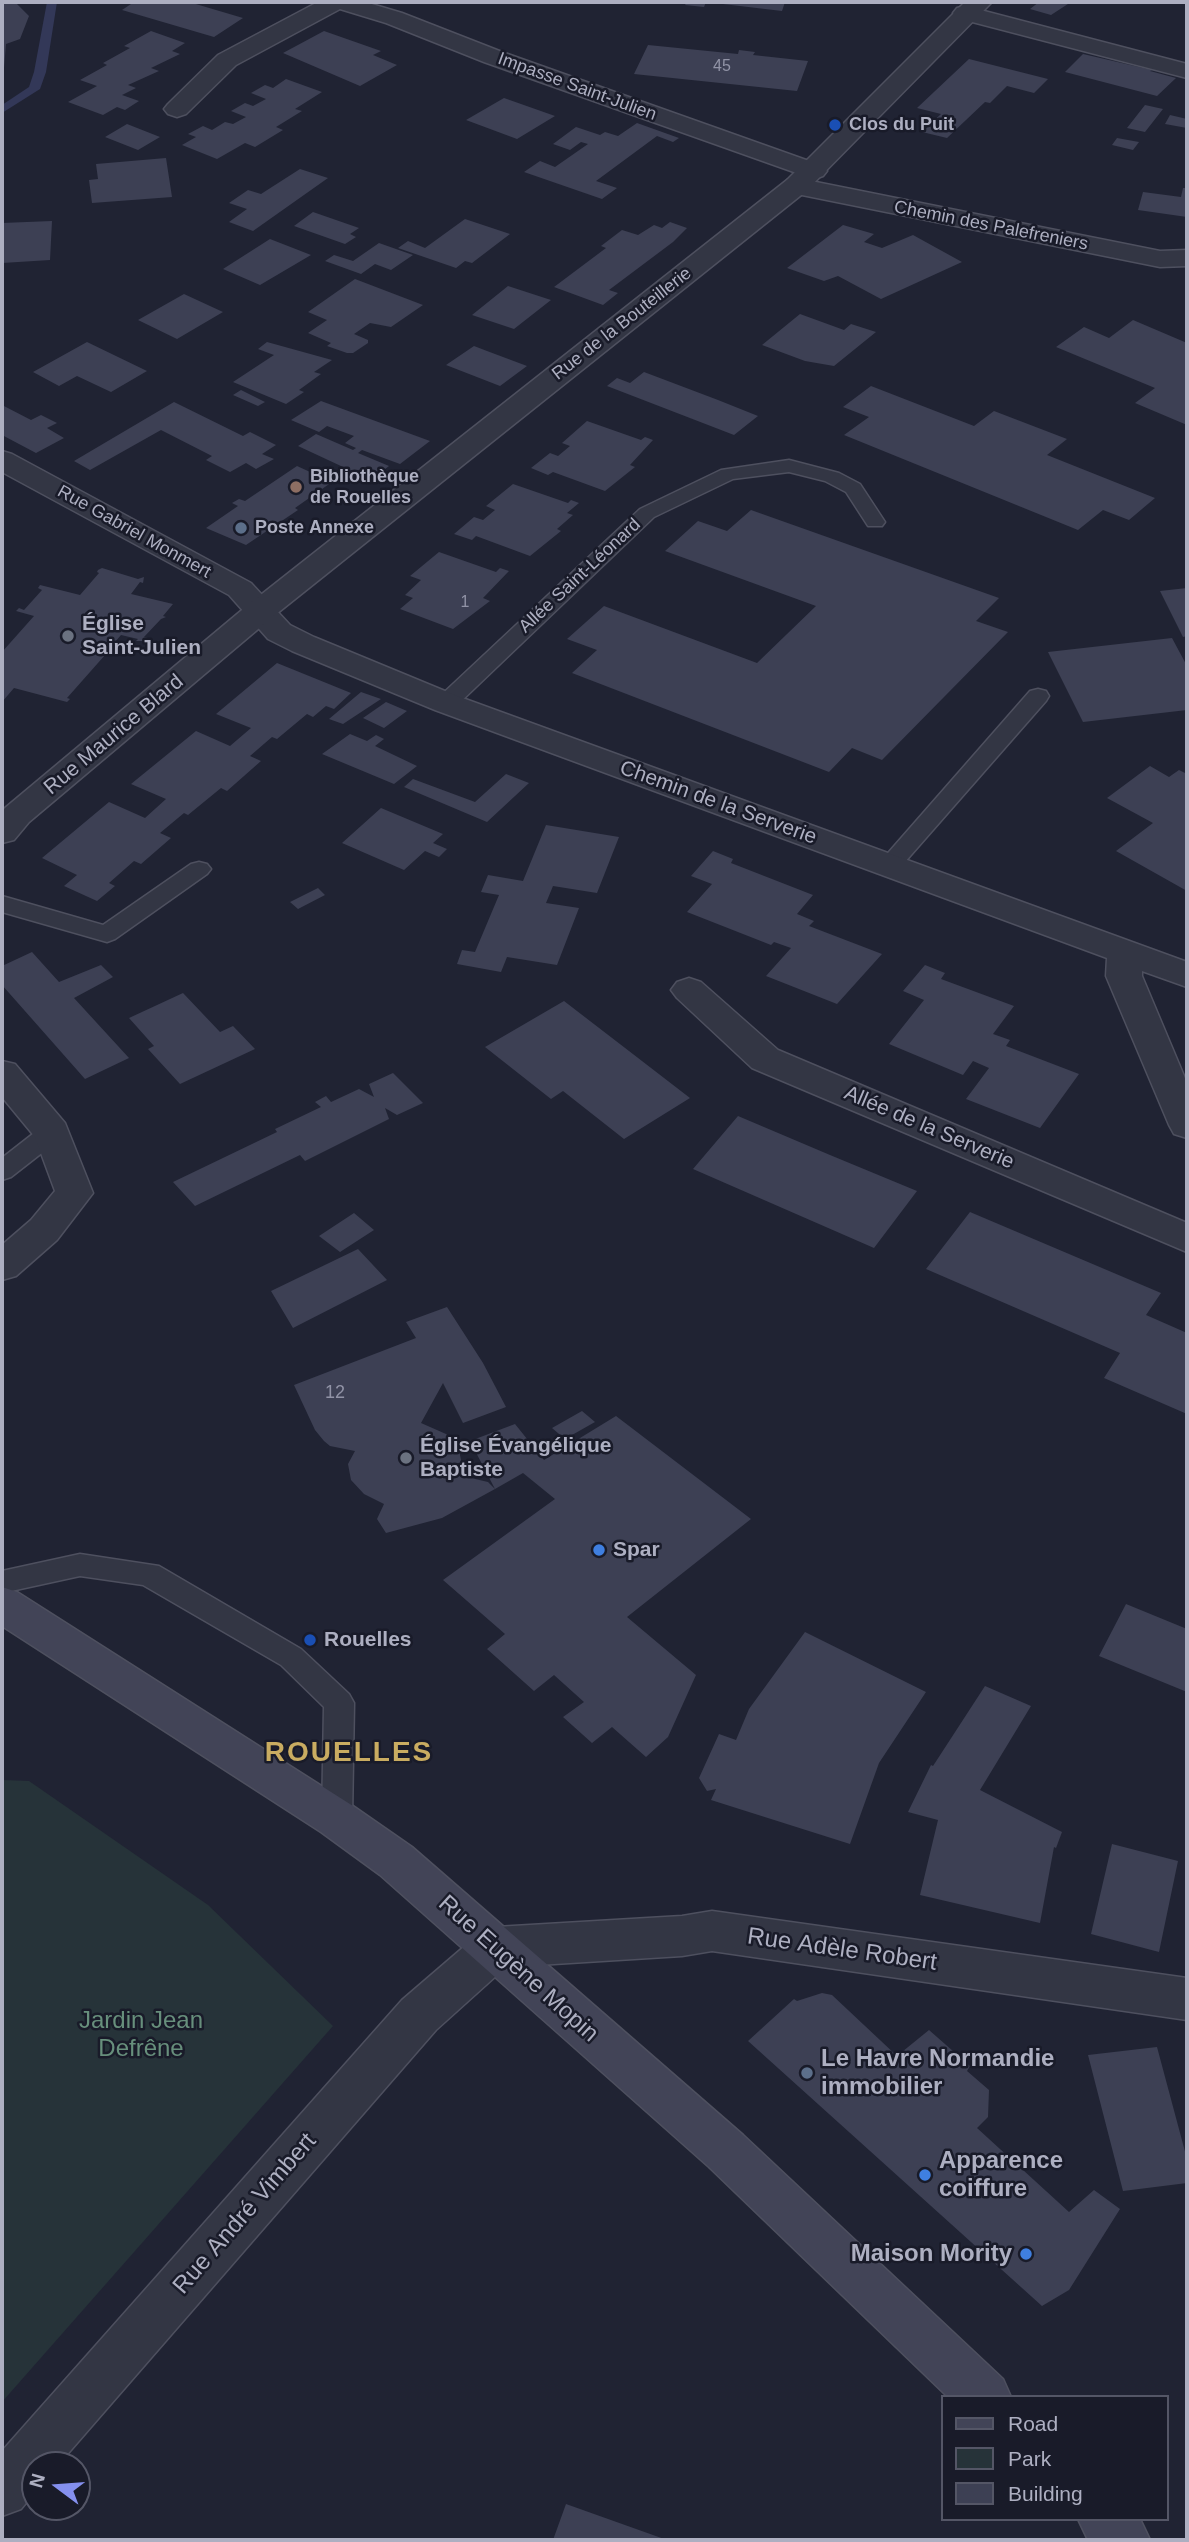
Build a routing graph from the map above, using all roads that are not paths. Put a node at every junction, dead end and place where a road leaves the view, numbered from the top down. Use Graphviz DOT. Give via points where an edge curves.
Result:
graph roads {
  1 [pos="338,2"];
  2 [pos="972,8"];
  3 [pos="1187,71"];
  4 [pos="177,109"];
  5 [pos="805,178"];
  6 [pos="1187,258"];
  7 [pos="1160,259"];
  8 [pos="1187,270"];
  9 [pos="2,460"];
  10 [pos="875,522"];
  11 [pos="259,612"];
  12 [pos="1038,696"];
  13 [pos="446,702"];
  14 [pos="2,832"];
  15 [pos="889,866"];
  16 [pos="199,869"];
  17 [pos="2,904"];
  18 [pos="1125,952"];
  19 [pos="1187,975"];
  20 [pos="689,990"];
  21 [pos="2,1073"];
  22 [pos="1187,1125"];
  23 [pos="52,1132"];
  24 [pos="2,1171"];
  25 [pos="1187,1238"];
  26 [pos="2,1266"];
  27 [pos="2,1582"];
  28 [pos="2,1604"];
  29 [pos="337,1819"];
  30 [pos="496,1947"];
  31 [pos="1187,1998"];
  32 [pos="983,2395"];
  33 [pos="2,2490"];
  34 [pos="1106,2521"];
  35 [pos="1123,2540"];
  1 -- 4 [label="street, Impasse Saint-Julien" via="227,60"];
  1 -- 5 [label="street, Impasse Saint-Julien" via="394,18"];
  2 -- 3 [label="street, Rue de la Bouteillerie"];
  2 -- 5 [label="street, Rue de la Bouteillerie"];
  5 -- 7 [label="street, Chemin des Palefreniers"];
  5 -- 11 [label="street, Rue de la Bouteillerie"];
  6 -- 7 [label="street, Chemin des Palefreniers"];
  7 -- 8 [label="street"];
  9 -- 11 [label="street, Rue Gabriel Monmert" via="240,589"];
  10 -- 13 [label="lane, Allée Saint-Léonard" via="853,488 832,477 789,466 728,474 647,513"];
  11 -- 13 [label="street, Chemin de la Serverie" via="279,632"];
  11 -- 14 [label="street, Rue Maurice Blard"];
  12 -- 15 [label="lane"];
  13 -- 15 [label="street, Chemin de la Serverie"];
  15 -- 18 [label="street, Chemin de la Serverie"];
  16 -- 17 [label="lane" via="107,934"];
  18 -- 19 [label="street, Chemin de la Serverie"];
  18 -- 22 [label="street" via="1124,976"];
  20 -- 25 [label="street, Allée de la Serverie" via="765,1059"];
  21 -- 23 [label="street"];
  23 -- 24 [label="lane"];
  23 -- 26 [label="street" via="74,1193 44,1230"];
  27 -- 29 [label="lane" via="80,1565 149,1574 291,1657 339,1703"];
  28 -- 29 [label="main road, Rue Eugène Mopin"];
  29 -- 30 [label="main road, Rue Eugène Mopin" via="396,1861"];
  30 -- 31 [label="street, Rue Adèle Robert" via="712,1931"];
  30 -- 32 [label="main road, Rue Eugène Mopin" via="726,2151"];
  30 -- 33 [label="street, Rue André Vimbert" via="419,2015"];
  34 -- 35 [label="main road"];
}
